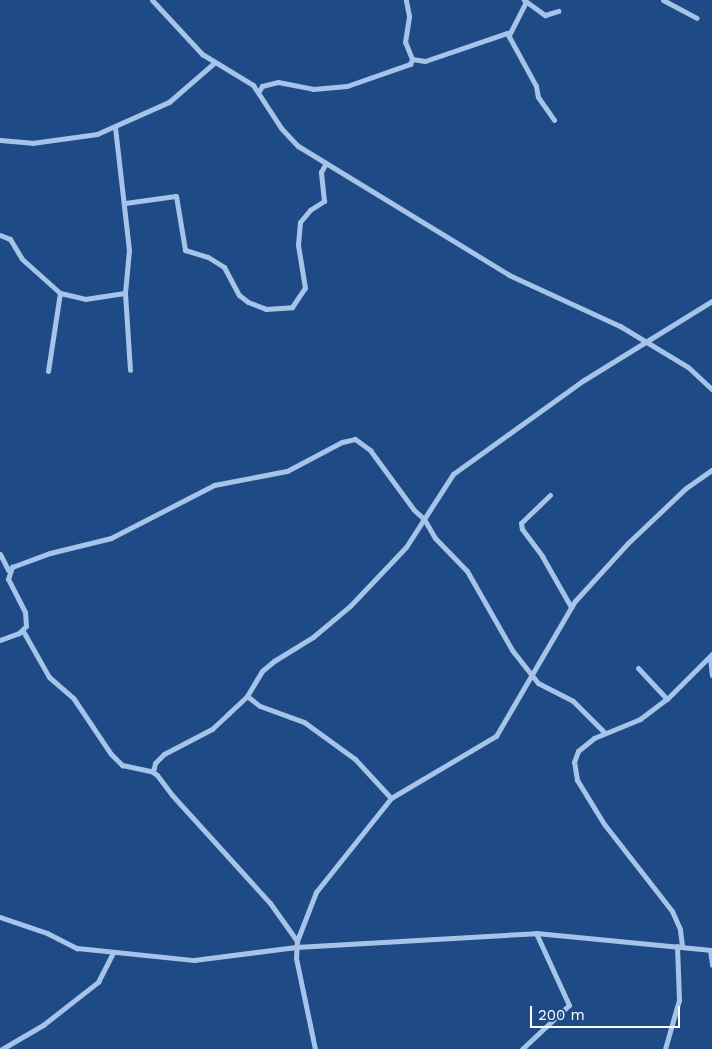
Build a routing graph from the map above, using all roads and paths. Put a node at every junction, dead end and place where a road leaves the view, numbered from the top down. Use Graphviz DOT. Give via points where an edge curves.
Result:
graph roads {
  1 [pos="152,0"];
  2 [pos="406,0"];
  3 [pos="663,0"];
  4 [pos="525,1"];
  5 [pos="558,11"];
  6 [pos="697,18"];
  7 [pos="509,34"];
  8 [pos="412,59"];
  9 [pos="214,63"];
  10 [pos="259,91"];
  11 [pos="554,120"];
  12 [pos="115,127"];
  13 [pos="0,140"];
  14 [pos="326,163"];
  15 [pos="125,203"];
  16 [pos="0,235"];
  17 [pos="60,293"];
  18 [pos="125,293"];
  19 [pos="712,301"];
  20 [pos="644,342"];
  21 [pos="130,370"];
  22 [pos="48,371"];
  23 [pos="712,389"];
  24 [pos="712,470"];
  25 [pos="550,495"];
  26 [pos="424,519"];
  27 [pos="0,554"];
  28 [pos="8,570"];
  29 [pos="571,608"];
  30 [pos="21,632"];
  31 [pos="0,640"];
  32 [pos="711,655"];
  33 [pos="702,666"];
  34 [pos="638,668"];
  35 [pos="711,669"];
  36 [pos="712,675"];
  37 [pos="533,676"];
  38 [pos="247,696"];
  39 [pos="667,699"];
  40 [pos="604,732"];
  41 [pos="153,772"];
  42 [pos="391,798"];
  43 [pos="0,917"];
  44 [pos="536,933"];
  45 [pos="297,944"];
  46 [pos="679,946"];
  47 [pos="711,950"];
  48 [pos="112,953"];
  49 [pos="712,964"];
  50 [pos="2,1049"];
  51 [pos="315,1049"];
  52 [pos="522,1049"];
  53 [pos="665,1049"];
  1 -- 9 [label="street" via="183,36"];
  2 -- 8 [label="street" via="409,16 405,42"];
  3 -- 6 [label="street"];
  4 -- 5 [label="street" via="545,15"];
  4 -- 7 [label="street"];
  7 -- 8 [label="street" via="477,41 425,61"];
  7 -- 11 [label="street" via="538,97"];
  8 -- 10 [label="street" via="406,66 347,86 313,89 278,82 262,86"];
  9 -- 10 [label="street"];
  9 -- 12 [label="street" via="169,102"];
  10 -- 14 [label="street" via="290,139"];
  12 -- 13 [label="street" via="85,137 32,143"];
  12 -- 15 [label="street"];
  14 -- 15 [label="street" via="322,172 324,201 305,214 300,222 298,245 305,288 292,307 266,309 248,302 239,296 224,267 208,257 185,250 176,196"];
  14 -- 20 [label="street" via="509,275 592,310"];
  15 -- 18 [label="street" via="130,256"];
  16 -- 17 [label="street" via="10,239 22,259"];
  17 -- 18 [label="street" via="85,299"];
  17 -- 22 [label="street"];
  18 -- 21 [label="street"];
  19 -- 20 [label="street"];
  20 -- 23 [label="street" via="688,367"];
  20 -- 26 [label="street" via="515,427 453,474"];
  24 -- 29 [label="street" via="686,488 628,543"];
  25 -- 29 [label="street" via="521,523 522,529 542,556"];
  26 -- 28 [label="street" via="370,450 363,443 349,438 287,471 214,485 111,538 38,557"];
  26 -- 37 [label="street" via="435,538 468,571 512,650"];
  26 -- 38 [label="street" via="406,548 350,606 313,637 262,671"];
  27 -- 28 [label="street"];
  28 -- 30 [label="street" via="8,579 25,612"];
  29 -- 37 [label="street"];
  30 -- 31 [label="street"];
  30 -- 41 [label="street" via="49,677 74,699 110,754 130,768"];
  32 -- 33 [label="street"];
  32 -- 35 [label="street"];
  33 -- 35 [label="street"];
  33 -- 39 [label="street"];
  34 -- 39 [label="street"];
  35 -- 36 [label="street"];
  37 -- 40 [label="street" via="548,691 573,701"];
  37 -- 42 [label="street" via="496,736"];
  38 -- 41 [label="street" via="212,729 164,754"];
  38 -- 42 [label="street" via="260,706 273,708 304,722 355,759"];
  39 -- 40 [label="street" via="640,719"];
  40 -- 46 [label="street" via="575,756 577,780 621,848 672,911 680,929"];
  41 -- 45 [label="street" via="270,903"];
  42 -- 45 [label="street" via="316,892"];
  43 -- 48 [label="street" via="77,948"];
  44 -- 45 [label="street"];
  44 -- 46 [label="street"];
  44 -- 52 [label="street" via="568,1005"];
  45 -- 48 [label="street" via="194,960"];
  45 -- 51 [label="street" via="297,970"];
  46 -- 47 [label="street"];
  46 -- 53 [label="street" via="679,1000"];
  47 -- 49 [label="street"];
  48 -- 50 [label="street" via="98,982 43,1025"];
}
